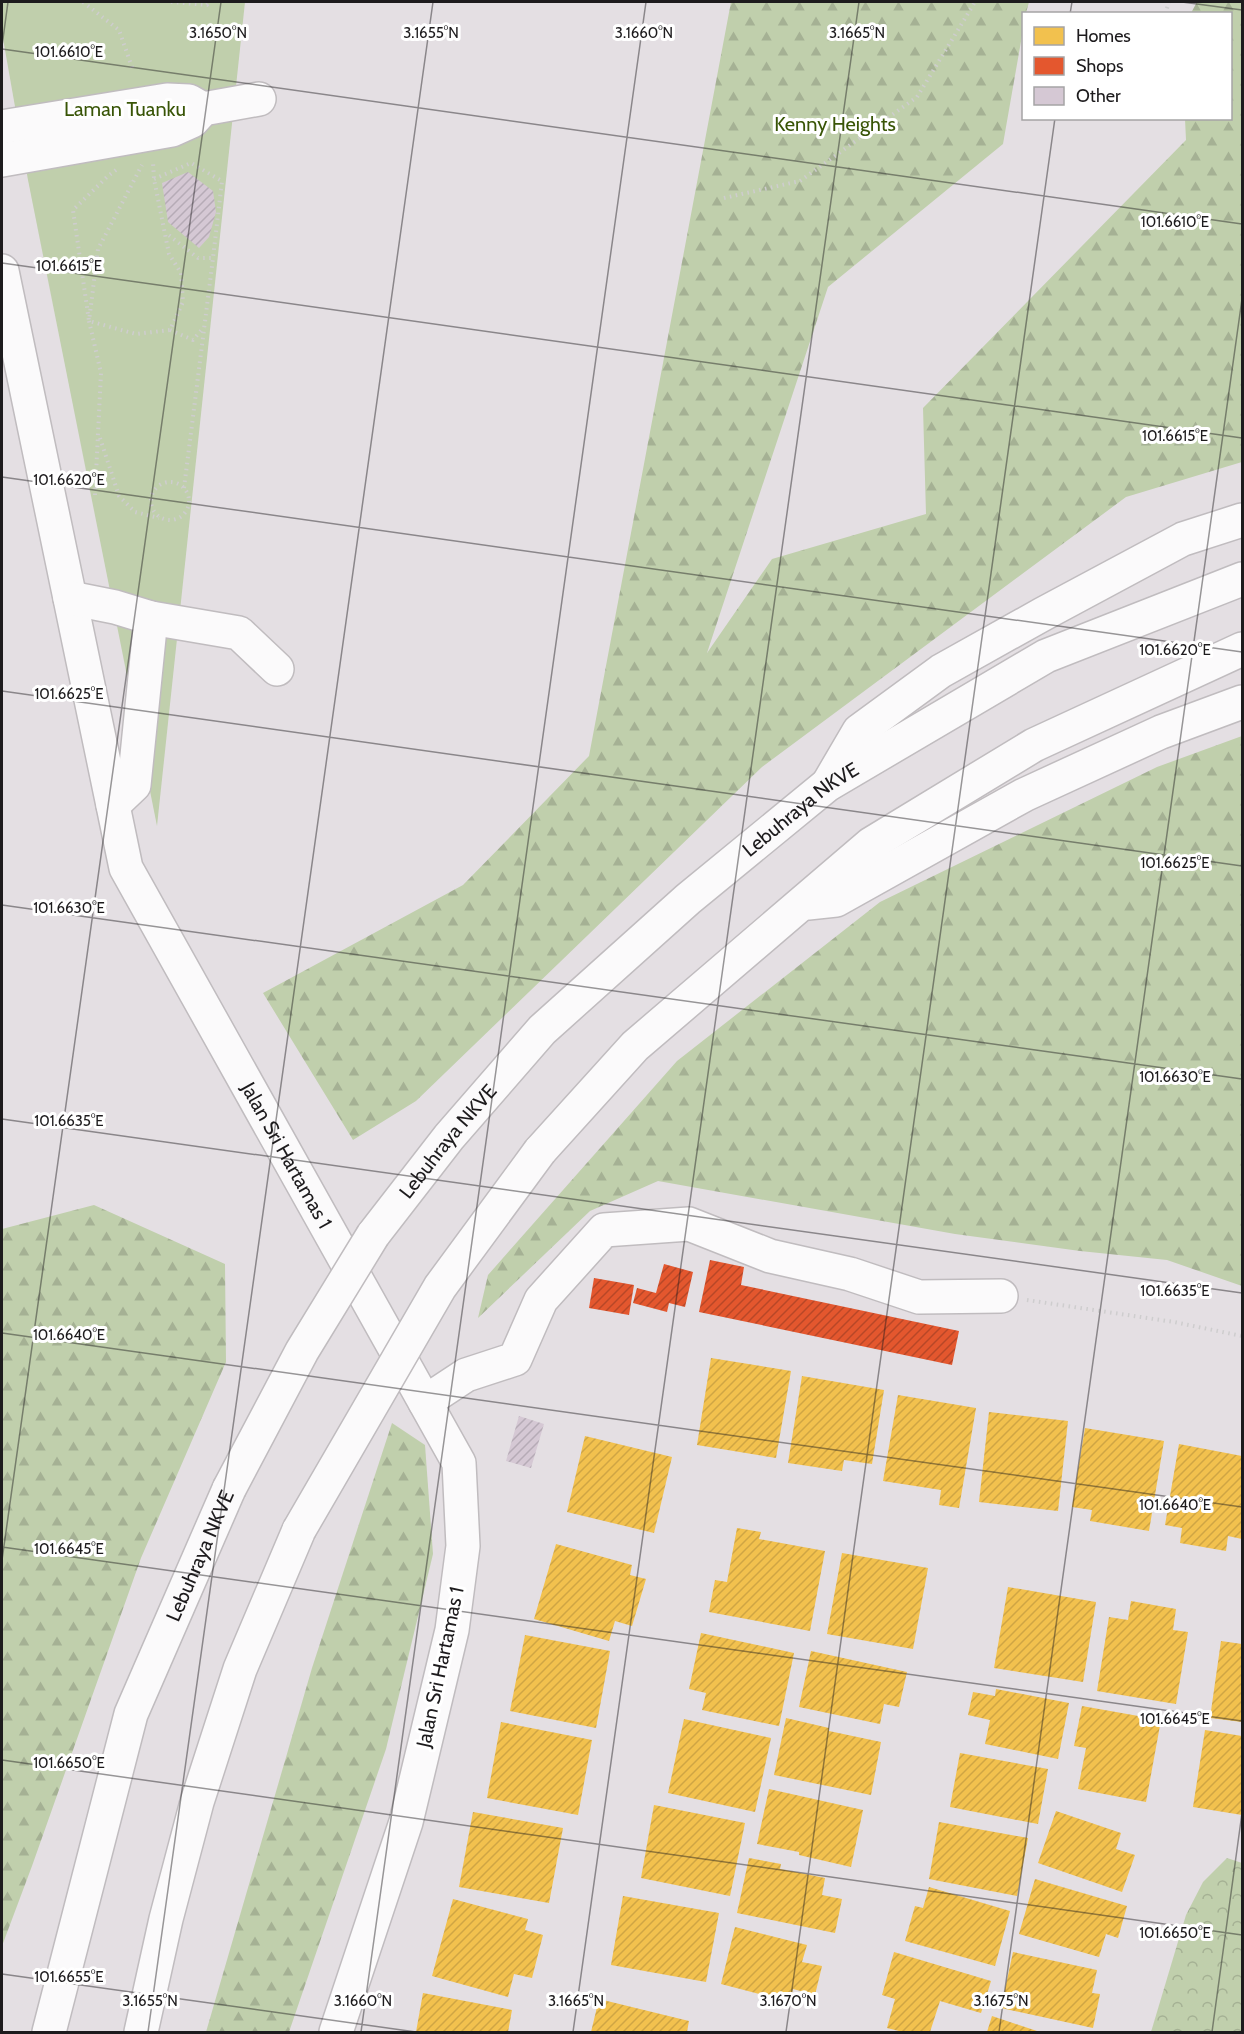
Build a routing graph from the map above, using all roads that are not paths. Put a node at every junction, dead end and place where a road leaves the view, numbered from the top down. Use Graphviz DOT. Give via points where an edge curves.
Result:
graph roads {
  1 [pos="259,99"];
  2 [pos="203,110"];
  3 [pos="2,127"];
  4 [pos="2,160"];
  5 [pos="2,271"];
  6 [pos="1242,520"];
  7 [pos="1242,579"];
  8 [pos="69,598"];
  9 [pos="151,618"];
  10 [pos="1242,649"];
  11 [pos="277,669"];
  12 [pos="1242,702"];
  13 [pos="827,785"];
  14 [pos="113,805"];
  15 [pos="802,904"];
  16 [pos="1001,1296"];
  17 [pos="425,1402"];
  18 [pos="49,2032"];
  19 [pos="141,2032"];
  20 [pos="336,2032"];
  1 -- 2 [label="main road"];
  2 -- 3 [label="main road" via="189,101 167,100"];
  2 -- 4 [label="main road" via="192,121 172,130"];
  5 -- 8 [label="main road, Jalan Sri Hartamas 1"];
  6 -- 13 [label="main road" via="1183,538 941,671 859,731"];
  7 -- 13 [label="main road, Lebuhraya NKVE" via="1046,656"];
  8 -- 9 [label="main road"];
  8 -- 14 [label="main road, Jalan Sri Hartamas 1"];
  9 -- 11 [label="main road" via="240,633"];
  9 -- 14 [label="main road" via="134,785"];
  10 -- 15 [label="main road" via="1034,745 871,844"];
  12 -- 15 [label="main road" via="1161,732 1024,795 836,900"];
  13 -- 18 [label="main road, Lebuhraya NKVE, bridge" via="688,899 542,1030 449,1137 373,1235 302,1351 229,1489 131,1714"];
  14 -- 17 [label="main road, Jalan Sri Hartamas 1" via="126,868"];
  15 -- 19 [label="main road, bridge" via="635,1046 540,1151 440,1287 299,1530 240,1669 166,1919"];
  16 -- 17 [label="main road" via="919,1297 850,1274 770,1256 689,1224 604,1230 542,1299 515,1359 466,1375"];
  17 -- 20 [label="main road, Jalan Sri Hartamas 1" via="459,1463 463,1546 453,1620 406,1822"];
}
